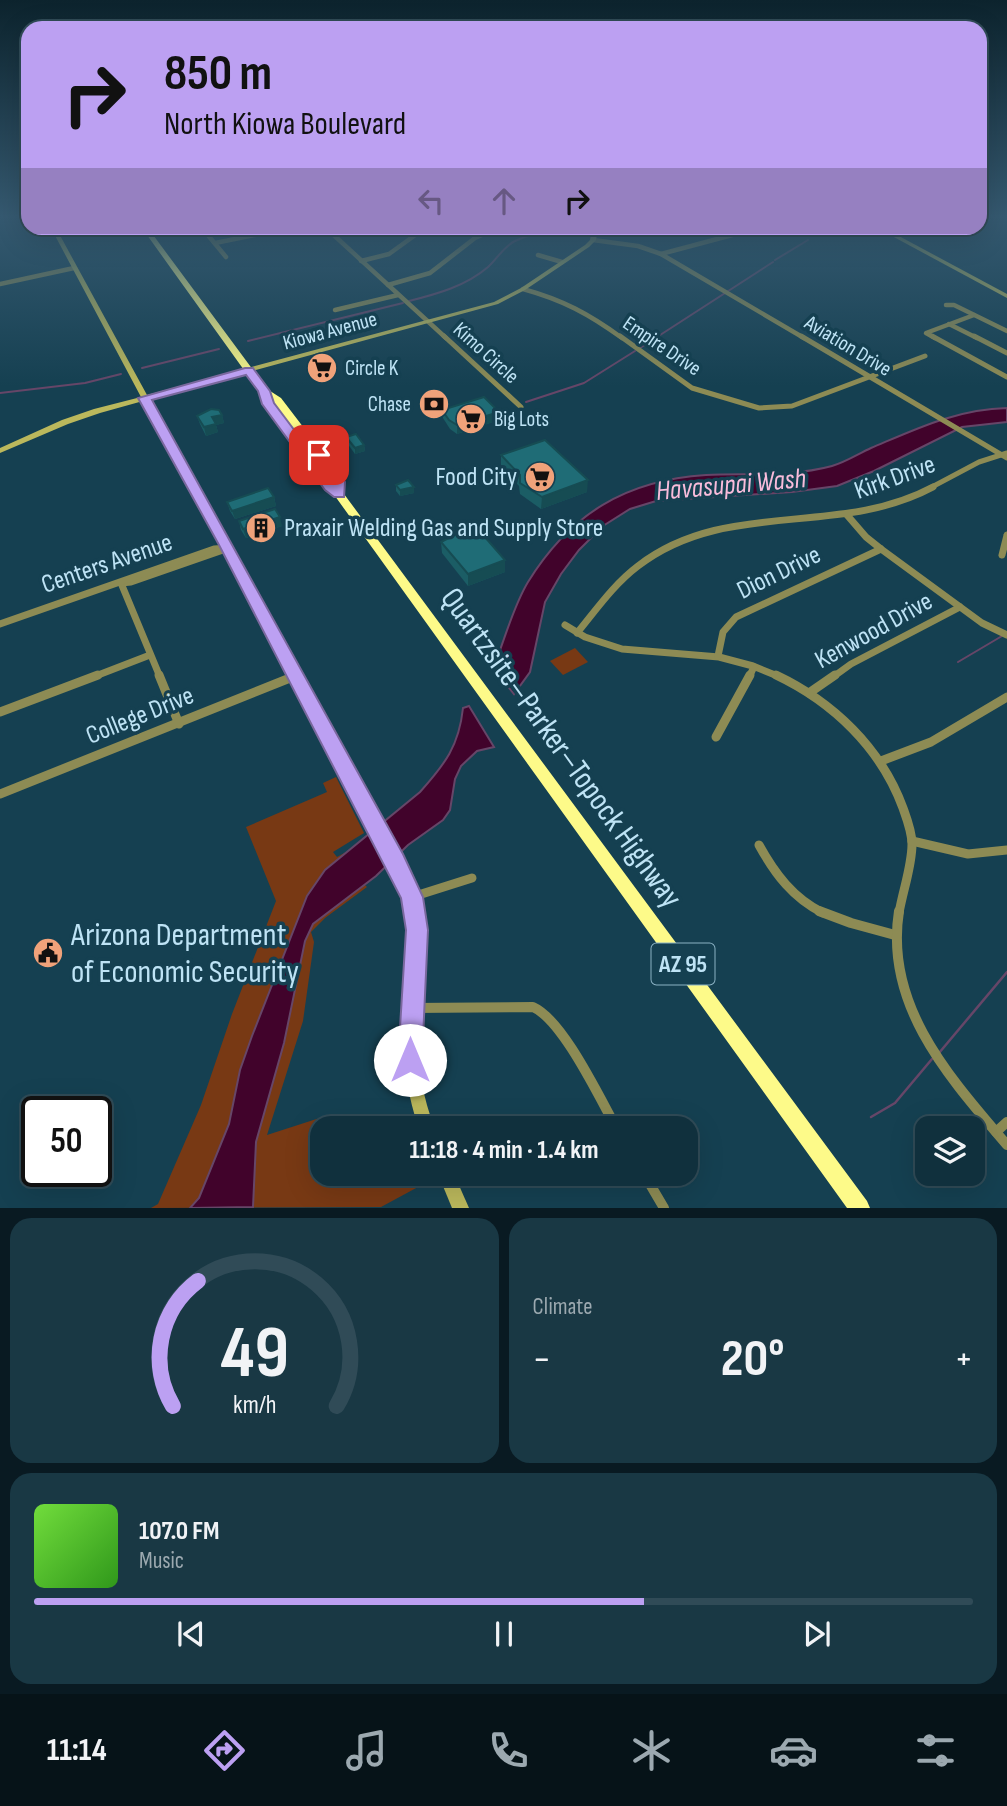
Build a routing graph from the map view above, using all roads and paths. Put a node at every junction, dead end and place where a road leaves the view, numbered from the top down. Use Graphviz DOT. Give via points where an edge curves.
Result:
graph roads {
  1 [pos="49,273"];
  2 [pos="77,273"];
  3 [pos="178,273"];
  4 [pos="375,273"];
  5 [pos="429,273"];
  6 [pos="546,273"];
  7 [pos="694,273"];
  8 [pos="965,273"];
  9 [pos="0,284"];
  10 [pos="388,285"];
  11 [pos="523,289"];
  12 [pos="398,295"];
  13 [pos="1007,296"];
  14 [pos="946,305"];
  15 [pos="335,310"];
  16 [pos="974,315"];
  17 [pos="429,323"];
  18 [pos="949,324"];
  19 [pos="1007,331"];
  20 [pos="1007,353"];
  21 [pos="925,356"];
  22 [pos="249,370"];
  23 [pos="869,377"];
  24 [pos="1007,377"];
  25 [pos="145,398"];
  26 [pos="521,407"];
  27 [pos="0,451"];
  28 [pos="1005,455"];
  29 [pos="339,494"];
  30 [pos="847,516"];
  31 [pos="1007,535"];
  32 [pos="228,548"];
  33 [pos="881,548"];
  34 [pos="1002,555"];
  35 [pos="121,583"];
  36 [pos="960,607"];
  37 [pos="0,624"];
  38 [pos="565,625"];
  39 [pos="576,633"];
  40 [pos="1007,635"];
  41 [pos="150,655"];
  42 [pos="718,656"];
  43 [pos="754,667"];
  44 [pos="295,676"];
  45 [pos="809,693"];
  46 [pos="1007,697"];
  47 [pos="0,712"];
  48 [pos="179,724"];
  49 [pos="716,737"];
  50 [pos="881,761"];
  51 [pos="0,794"];
  52 [pos="912,841"];
  53 [pos="759,845"];
  54 [pos="1007,850"];
  55 [pos="472,878"];
  56 [pos="412,897"];
  57 [pos="895,935"];
  58 [pos="411,1008"];
  59 [pos="423,1116"];
  60 [pos="609,1116"];
  61 [pos="1007,1122"];
  62 [pos="996,1132"];
  63 [pos="1007,1145"];
  64 [pos="451,1186"];
  65 [pos="651,1186"];
  66 [pos="461,1208"];
  67 [pos="664,1208"];
  68 [pos="860,1208"];
  1 -- 9 [label="street"];
  2 -- 25 [label="main road"];
  3 -- 22 [label="highway, Quartzsite–Parker–Topock Highway / AZ 95"];
  4 -- 10 [label="street, Kimo Circle"];
  5 -- 10 [label="street"];
  6 -- 11 [label="main road, Kiowa Avenue"];
  7 -- 23 [label="street, Aviation Drive"];
  8 -- 13 [label="main road"];
  10 -- 12 [label="street, Kimo Circle"];
  11 -- 17 [label="main road, Kiowa Avenue" via="496,303"];
  11 -- 23 [label="street, Empire Drive" via="573,305 680,380 744,405 792,406"];
  12 -- 15 [label="street"];
  12 -- 17 [label="street, Kimo Circle"];
  14 -- 16 [label="street"];
  16 -- 18 [label="street"];
  16 -- 19 [label="street"];
  17 -- 22 [label="main road, Kiowa Avenue"];
  17 -- 26 [label="street, Kimo Circle"];
  18 -- 20 [label="street"];
  18 -- 24 [label="street" via="926,333"];
  21 -- 23 [label="street, Empire Drive"];
  22 -- 25 [label="main road, Kiowa Avenue"];
  22 -- 29 [label="highway, Quartzsite–Parker–Topock Highway / AZ 95" via="319,455 338,482"];
  23 -- 28 [label="street, Aviation Drive"];
  25 -- 27 [label="main road, Kiowa Avenue" via="65,422"];
  25 -- 32 [label="main road"];
  28 -- 30 [label="street, Kirk Drive" via="923,494"];
  29 -- 68 [label="highway, Quartzsite–Parker–Topock Highway / AZ 95"];
  30 -- 33 [label="street"];
  30 -- 39 [label="street, Kirk Drive" via="740,524 669,548 636,568"];
  31 -- 34 [label="street"];
  32 -- 35 [label="street, Centers Avenue"];
  32 -- 44 [label="main road"];
  33 -- 36 [label="street"];
  33 -- 42 [label="street, Dion Drive" via="736,617 723,632"];
  35 -- 37 [label="street, Centers Avenue"];
  35 -- 41 [label="street"];
  36 -- 40 [label="street"];
  36 -- 45 [label="street, Kenwood Drive" via="851,664"];
  38 -- 39 [label="street"];
  39 -- 42 [label="street" via="631,651"];
  41 -- 47 [label="street"];
  41 -- 48 [label="street"];
  42 -- 43 [label="street"];
  43 -- 45 [label="street"];
  43 -- 49 [label="street"];
  44 -- 48 [label="street, College Drive"];
  44 -- 56 [label="main road"];
  45 -- 50 [label="street"];
  46 -- 50 [label="street" via="931,743"];
  48 -- 51 [label="street, College Drive"];
  50 -- 52 [label="street"];
  52 -- 54 [label="street" via="968,854"];
  52 -- 57 [label="street"];
  53 -- 57 [label="street" via="771,870 815,911"];
  55 -- 56 [label="street"];
  56 -- 58 [label="main road" via="417,930"];
  57 -- 62 [label="street" via="898,967 923,1034 946,1074"];
  58 -- 59 [label="main road" via="410,1060"];
  58 -- 60 [label="street" via="541,1010 561,1033"];
  61 -- 62 [label="street"];
  62 -- 63 [label="street"];
  64 -- 66 [label="main road"];
  65 -- 67 [label="street"];
}
